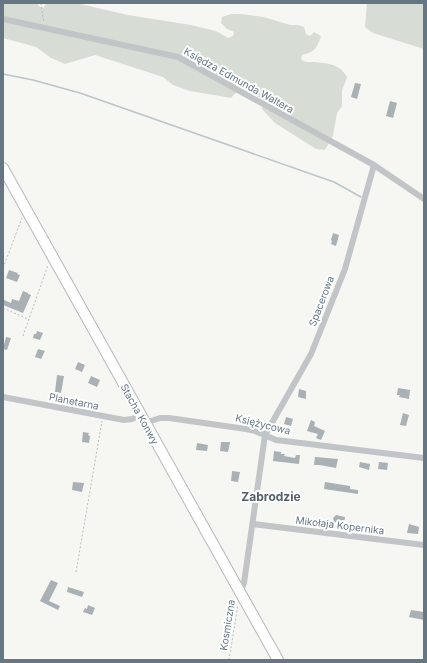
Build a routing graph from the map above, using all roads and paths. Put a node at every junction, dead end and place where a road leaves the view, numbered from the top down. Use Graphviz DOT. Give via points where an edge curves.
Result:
graph roads {
  1 [pos="41,3"];
  2 [pos="3,19"];
  3 [pos="45,28"];
  4 [pos="374,165"];
  5 [pos="3,168"];
  6 [pos="424,199"];
  7 [pos="27,210"];
  8 [pos="53,257"];
  9 [pos="3,268"];
  10 [pos="3,308"];
  11 [pos="28,320"];
  12 [pos="23,336"];
  13 [pos="3,397"];
  14 [pos="103,416"];
  15 [pos="143,419"];
  16 [pos="265,435"];
  17 [pos="424,458"];
  18 [pos="253,524"];
  19 [pos="424,546"];
  20 [pos="76,572"];
  21 [pos="240,592"];
  22 [pos="229,660"];
  23 [pos="278,660"];
  1 -- 3 [label="path"];
  2 -- 3 [label="street, Księdza Edmunda Waltera"];
  3 -- 4 [label="street, Księdza Edmunda Waltera" via="178,57"];
  4 -- 6 [label="street, Księdza Edmunda Waltera"];
  4 -- 16 [label="street, Spacerowa" via="344,269 311,354"];
  5 -- 7 [label="main road, Stacha Konwy"];
  7 -- 8 [label="main road, Stacha Konwy"];
  7 -- 9 [label="path" via="19,224"];
  8 -- 11 [label="path"];
  8 -- 15 [label="main road, Stacha Konwy"];
  10 -- 11 [label="path"];
  11 -- 12 [label="path"];
  13 -- 14 [label="street, Planetarna"];
  14 -- 15 [label="street, Planetarna" via="124,420"];
  14 -- 20 [label="path"];
  15 -- 16 [label="street, Księżycowa" via="168,418 246,429"];
  15 -- 21 [label="main road, Stacha Konwy"];
  16 -- 17 [label="street, Księżycowa" via="276,440"];
  16 -- 18 [label="street"];
  18 -- 19 [label="street, Mikołaja Kopernika"];
  18 -- 21 [label="street" via="244,583"];
  21 -- 22 [label="path, Kosmiczna"];
  21 -- 23 [label="main road, Stacha Konwy"];
}
